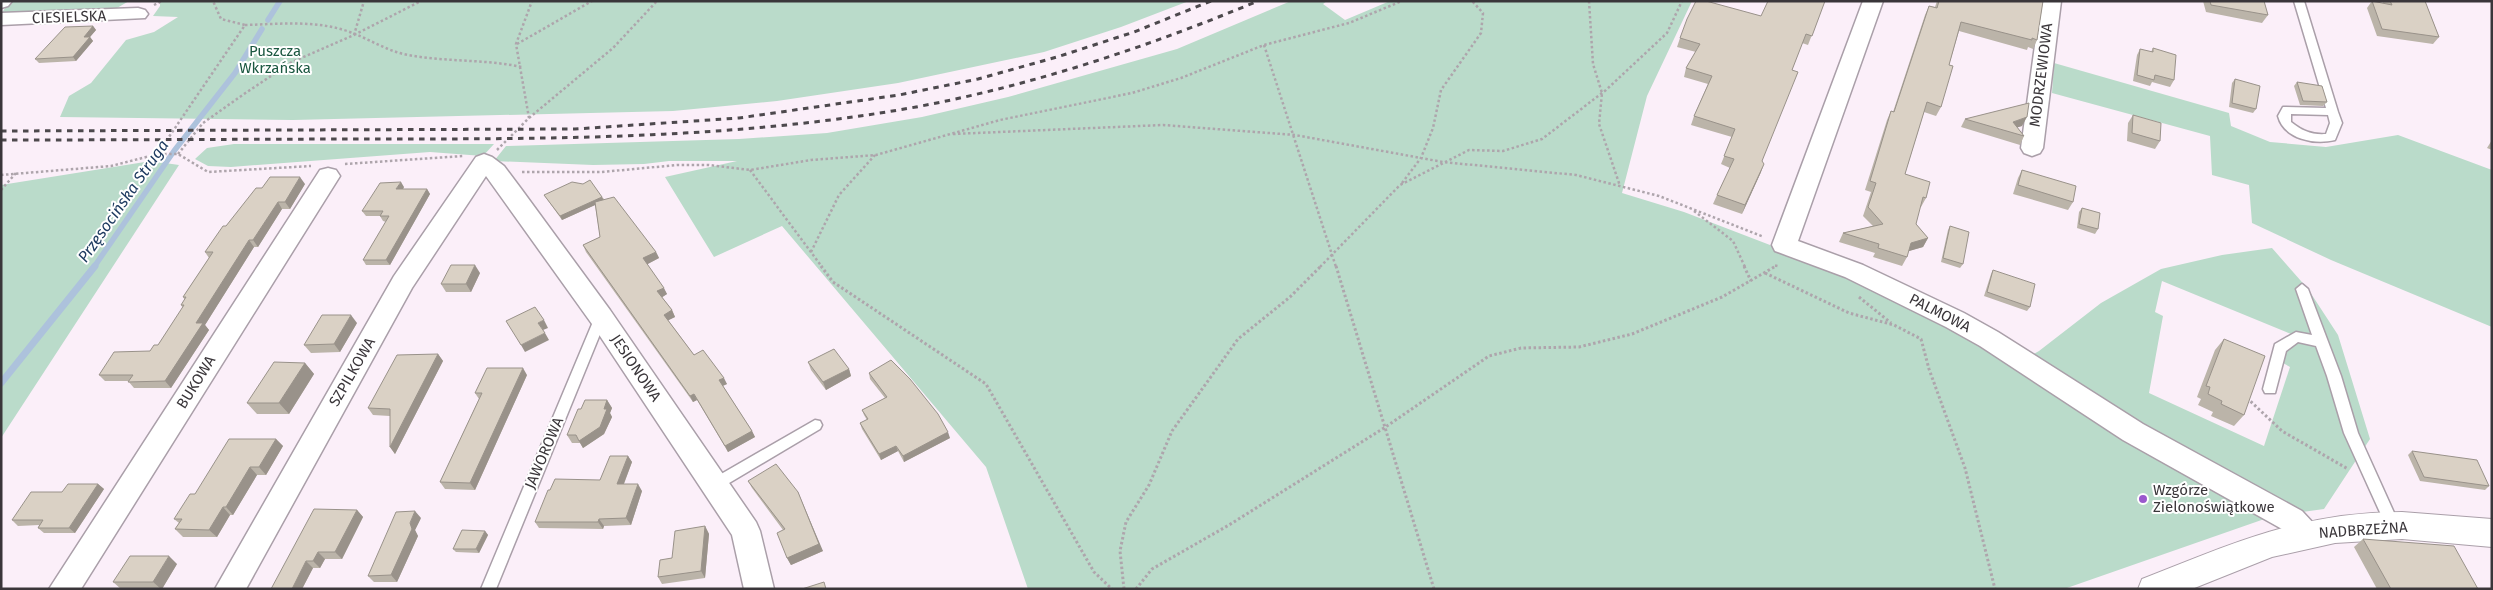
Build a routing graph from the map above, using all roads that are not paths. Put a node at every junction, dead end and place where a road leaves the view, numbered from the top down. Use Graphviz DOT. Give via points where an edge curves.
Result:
graph roads {
  1 [pos="1873,1"];
  2 [pos="2051,1"];
  3 [pos="2299,1"];
  4 [pos="138,14"];
  5 [pos="1,19"];
  6 [pos="2333,112"];
  7 [pos="2032,148"];
  8 [pos="484,162"];
  9 [pos="328,176"];
  10 [pos="2302,289"];
  11 [pos="601,317"];
  12 [pos="2321,342"];
  13 [pos="2270,389"];
  14 [pos="814,426"];
  15 [pos="714,485"];
  16 [pos="2393,526"];
  17 [pos="2492,533"];
  18 [pos="2306,534"];
  19 [pos="64,589"];
  20 [pos="230,589"];
  21 [pos="488,589"];
  22 [pos="759,589"];
  23 [pos="2154,589"];
  1 -- 18 [label="street, PALMOWA" via="1784,245 1868,277 1962,324 2133,432 2292,520"];
  2 -- 7 [label="street, MODRZEWIOWA"];
  3 -- 6 [label="lane"];
  4 -- 5 [label="street, CIESIELSKA"];
  8 -- 11 [label="street, JESIONOWA" via="496,172"];
  8 -- 20 [label="street, SZPILKOWA" via="403,282"];
  9 -- 19 [label="street, BUKOWA"];
  10 -- 12 [label="lane"];
  11 -- 15 [label="street, JESIONOWA"];
  11 -- 21 [label="lane, JAWOROWA"];
  12 -- 13 [label="lane" via="2296,338 2280,348"];
  12 -- 16 [label="lane" via="2351,433"];
  14 -- 15 [label="lane"];
  15 -- 22 [label="street, JESIONOWA" via="746,531"];
  16 -- 17 [label="street, NADBRZEŻNA"];
  16 -- 18 [label="street, NADBRZEŻNA"];
  18 -- 23 [label="street, NADBRZEŻNA"];
}
